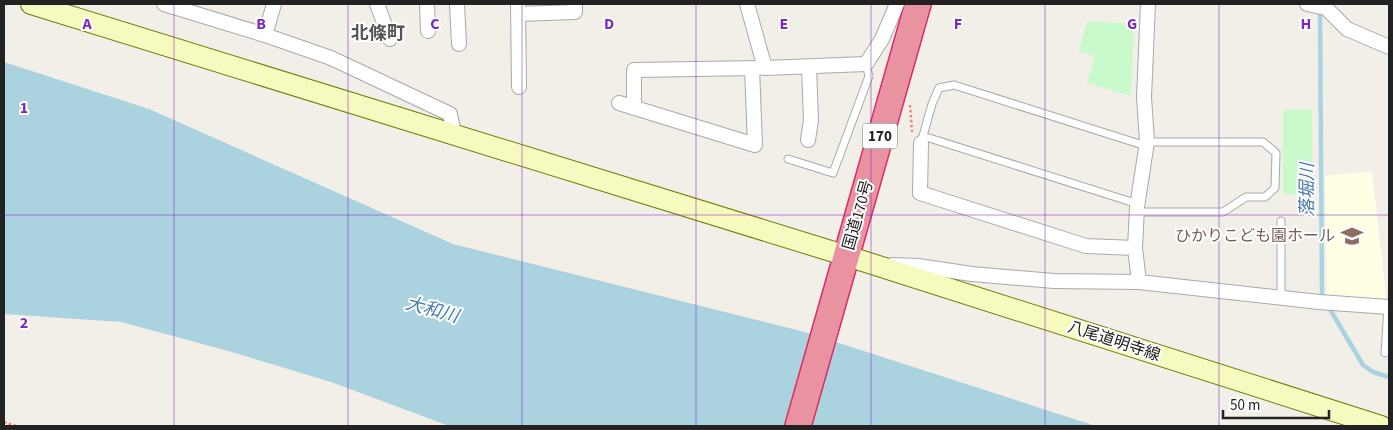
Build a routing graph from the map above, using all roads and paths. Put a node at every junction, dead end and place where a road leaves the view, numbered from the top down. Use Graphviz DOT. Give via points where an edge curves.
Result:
graph roads {
  1 [pos="31,4"];
  2 [pos="164,4"];
  3 [pos="274,4"];
  4 [pos="377,4"];
  5 [pos="427,4"];
  6 [pos="457,4"];
  7 [pos="575,4"];
  8 [pos="747,4"];
  9 [pos="897,4"];
  10 [pos="918,4"];
  11 [pos="1148,4"];
  12 [pos="1315,6"];
  13 [pos="518,9"];
  14 [pos="428,31"];
  15 [pos="265,35"];
  16 [pos="390,39"];
  17 [pos="459,44"];
  18 [pos="1389,47"];
  19 [pos="866,64"];
  20 [pos="758,68"];
  21 [pos="809,68"];
  22 [pos="519,87"];
  23 [pos="910,101"];
  24 [pos="619,103"];
  25 [pos="634,108"];
  26 [pos="454,134"];
  27 [pos="922,139"];
  28 [pos="808,140"];
  29 [pos="1146,144"];
  30 [pos="788,159"];
  31 [pos="1137,208"];
  32 [pos="1281,221"];
  33 [pos="1135,248"];
  34 [pos="845,262"];
  35 [pos="876,265"];
  36 [pos="1139,282"];
  37 [pos="1282,298"];
  38 [pos="1389,307"];
  39 [pos="1385,353"];
  40 [pos="4,422"];
  41 [pos="16,426"];
  42 [pos="798,426"];
  43 [pos="1381,426"];
  1 -- 26 [label="street, 八尾道明寺線"];
  2 -- 15 [label="street"];
  3 -- 15 [label="street"];
  4 -- 16 [label="street"];
  5 -- 14 [label="street"];
  6 -- 17 [label="street"];
  7 -- 13 [label="street" via="575,12"];
  8 -- 20 [label="street"];
  9 -- 19 [label="street" via="882,39"];
  10 -- 34 [label="highway, 国道170号 / 170"];
  11 -- 29 [label="street" via="1144,97"];
  12 -- 18 [label="street" via="1326,8 1347,29"];
  13 -- 22 [label="street"];
  15 -- 26 [label="street" via="331,58 450,114"];
  19 -- 21 [label="street"];
  19 -- 30 [label="lane" via="868,76 833,173"];
  20 -- 21 [label="street"];
  20 -- 25 [label="street" via="634,70"];
  20 -- 25 [label="street" via="755,145"];
  21 -- 28 [label="street" via="812,120"];
  23 -- 27 [label="path" via="912,133"];
  24 -- 25 [label="street"];
  26 -- 34 [label="street, 八尾道明寺線"];
  27 -- 29 [label="lane" via="939,88 954,85"];
  27 -- 31 [label="lane"];
  27 -- 33 [label="street" via="920,193 1086,246"];
  29 -- 31 [label="street"];
  29 -- 31 [label="lane" via="1263,142 1276,153 1275,188 1266,197 1246,197 1223,212"];
  31 -- 33 [label="street"];
  32 -- 37 [label="lane"];
  33 -- 36 [label="street"];
  34 -- 35 [label="street, 八尾道明寺線"];
  34 -- 42 [label="highway, 国道170号 / 170"];
  35 -- 36 [label="street" via="918,266 1054,281"];
  35 -- 43 [label="street, 八尾道明寺線"];
  36 -- 37 [label="street"];
  37 -- 38 [label="street"];
  38 -- 39 [label="lane"];
  40 -- 41 [label="path"];
}
